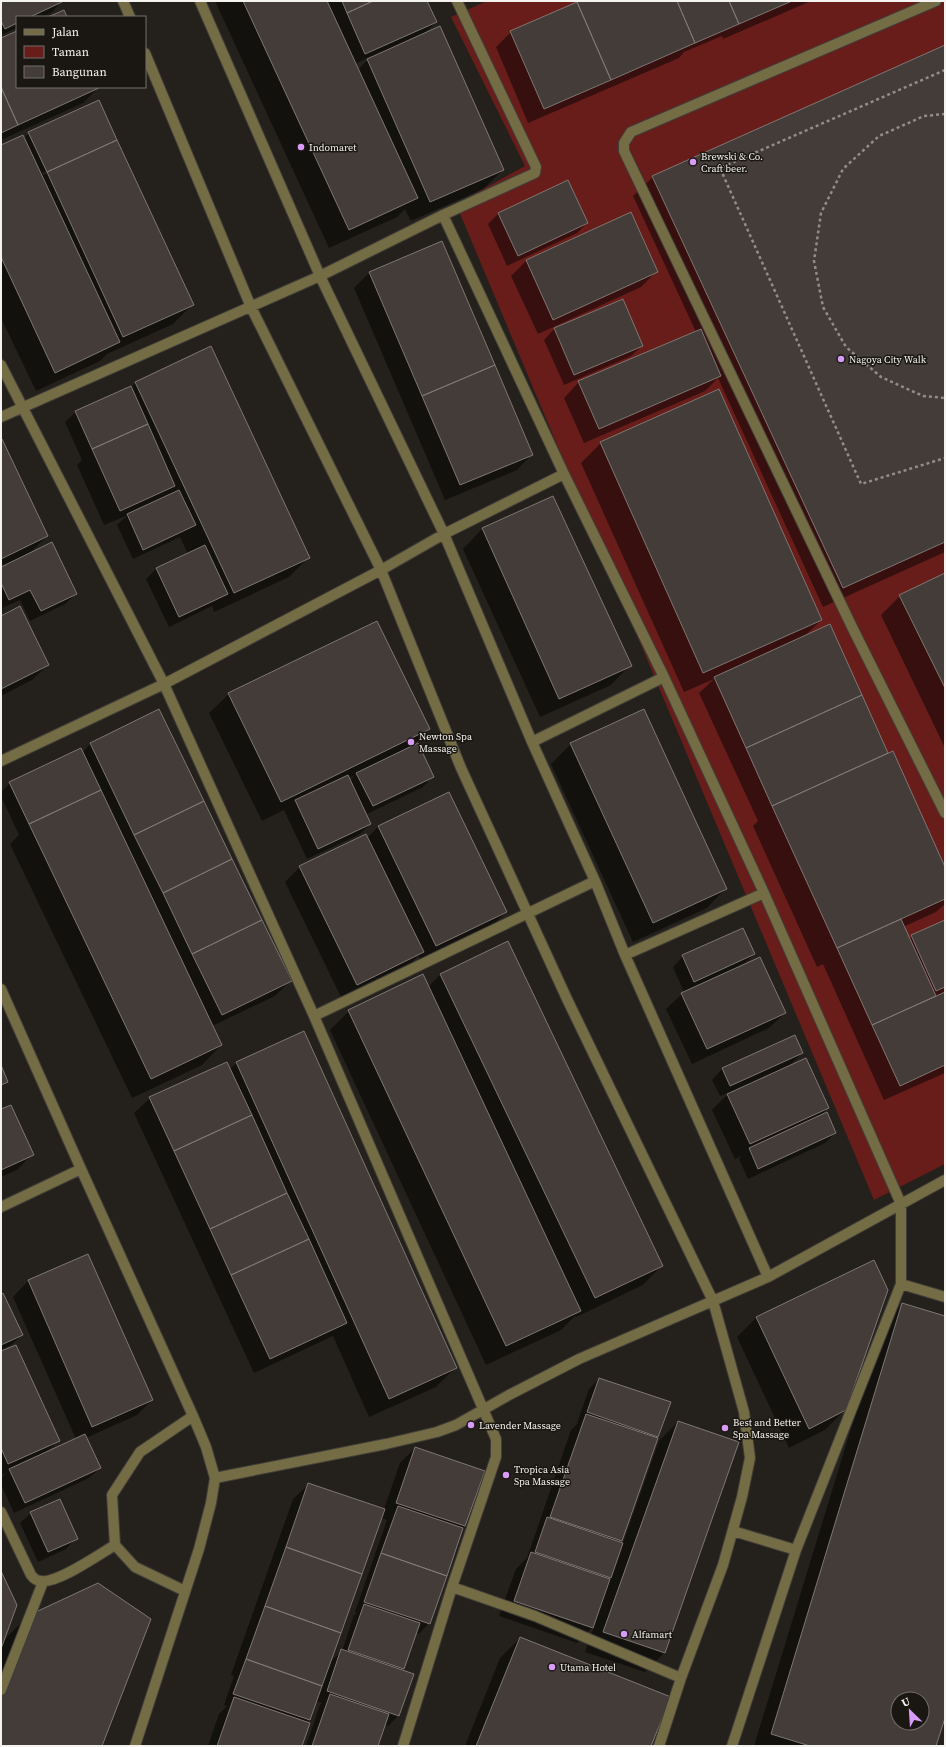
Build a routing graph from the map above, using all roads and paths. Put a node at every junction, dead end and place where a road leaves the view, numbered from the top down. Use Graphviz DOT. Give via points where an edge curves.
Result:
graph roads {
  1 [pos="123,1"];
  2 [pos="200,1"];
  3 [pos="457,1"];
  4 [pos="936,1"];
  5 [pos="130,16"];
  6 [pos="146,55"];
  7 [pos="945,70"];
  8 [pos="945,114"];
  9 [pos="443,215"];
  10 [pos="320,276"];
  11 [pos="251,307"];
  12 [pos="1,365"];
  13 [pos="945,398"];
  14 [pos="22,407"];
  15 [pos="1,417"];
  16 [pos="945,458"];
  17 [pos="564,474"];
  18 [pos="444,534"];
  19 [pos="381,570"];
  20 [pos="664,677"];
  21 [pos="164,684"];
  22 [pos="532,742"];
  23 [pos="1,761"];
  24 [pos="945,813"];
  25 [pos="595,881"];
  26 [pos="764,894"];
  27 [pos="528,913"];
  28 [pos="625,955"];
  29 [pos="1,989"];
  30 [pos="314,1016"];
  31 [pos="81,1169"];
  32 [pos="945,1180"];
  33 [pos="901,1204"];
  34 [pos="1,1207"];
  35 [pos="768,1276"];
  36 [pos="901,1284"];
  37 [pos="945,1297"];
  38 [pos="713,1301"];
  39 [pos="485,1410"];
  40 [pos="193,1416"];
  41 [pos="215,1478"];
  42 [pos="1,1512"];
  43 [pos="733,1531"];
  44 [pos="115,1545"];
  45 [pos="796,1550"];
  46 [pos="43,1582"];
  47 [pos="452,1588"];
  48 [pos="185,1591"];
  49 [pos="681,1678"];
  50 [pos="1,1690"];
  51 [pos="662,1745"];
  52 [pos="135,1746"];
  53 [pos="403,1746"];
  54 [pos="732,1746"];
  1 -- 5 [label="street"];
  2 -- 10 [label="street"];
  3 -- 9 [label="street" via="536,171"];
  4 -- 24 [label="street" via="631,132 624,143 624,151 853,628"];
  6 -- 11 [label="street"];
  7 -- 16 [label="path" via="720,168 861,484"];
  8 -- 13 [label="path" via="924,116 879,136 843,169 821,213 814,261 823,307 846,347 881,377 924,396"];
  9 -- 10 [label="street"];
  9 -- 17 [label="street"];
  10 -- 11 [label="street"];
  10 -- 18 [label="street"];
  11 -- 14 [label="street"];
  11 -- 19 [label="street"];
  12 -- 14 [label="street"];
  14 -- 15 [label="street"];
  14 -- 21 [label="street"];
  17 -- 18 [label="street"];
  17 -- 20 [label="street"];
  18 -- 19 [label="street"];
  18 -- 22 [label="street"];
  19 -- 21 [label="street"];
  19 -- 27 [label="street" via="461,768"];
  20 -- 22 [label="street"];
  20 -- 26 [label="street"];
  21 -- 23 [label="street"];
  21 -- 30 [label="street"];
  22 -- 25 [label="street"];
  25 -- 27 [label="street"];
  25 -- 28 [label="street"];
  26 -- 28 [label="street"];
  26 -- 33 [label="street"];
  27 -- 30 [label="street"];
  27 -- 38 [label="street"];
  28 -- 35 [label="street"];
  29 -- 31 [label="street"];
  30 -- 39 [label="street"];
  31 -- 34 [label="street"];
  31 -- 40 [label="street"];
  32 -- 33 [label="street"];
  33 -- 35 [label="street"];
  33 -- 36 [label="street"];
  35 -- 38 [label="street"];
  36 -- 37 [label="street"];
  36 -- 45 [label="street"];
  38 -- 39 [label="street" via="579,1359"];
  38 -- 43 [label="street" via="744,1412 750,1458"];
  39 -- 41 [label="street" via="437,1432"];
  39 -- 47 [label="street" via="496,1439 496,1457"];
  40 -- 41 [label="street"];
  40 -- 44 [label="street" via="140,1452 112,1495"];
  41 -- 48 [label="street" via="211,1503"];
  42 -- 46 [label="street" via="31,1575"];
  43 -- 45 [label="street"];
  43 -- 49 [label="street"];
  44 -- 46 [label="street" via="59,1578"];
  44 -- 48 [label="street" via="135,1567"];
  45 -- 54 [label="street"];
  46 -- 50 [label="street"];
  47 -- 49 [label="street" via="535,1616"];
  47 -- 53 [label="street"];
  48 -- 52 [label="street"];
  49 -- 51 [label="street"];
}
